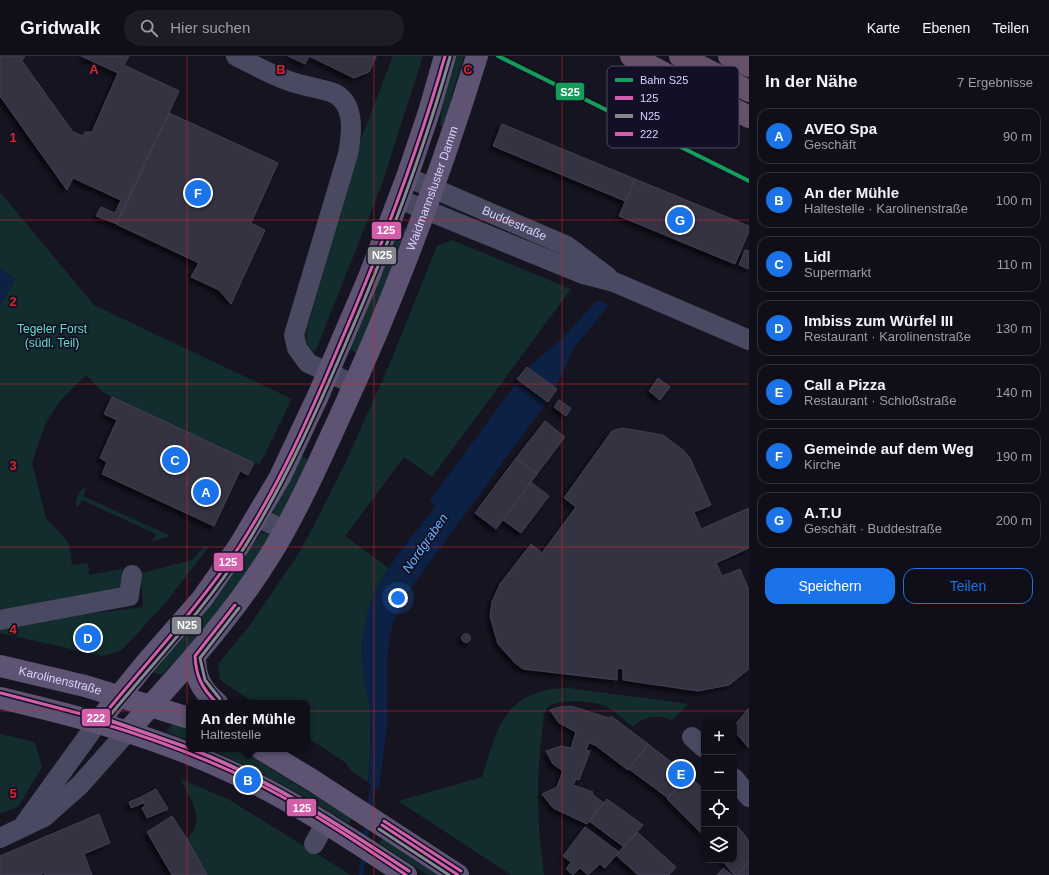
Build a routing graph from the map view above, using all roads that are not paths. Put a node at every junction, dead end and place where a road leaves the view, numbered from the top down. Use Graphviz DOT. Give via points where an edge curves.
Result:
graph roads {
  1 [pos="236,56"];
  2 [pos="444,56"];
  3 [pos="477,56"];
  4 [pos="631,56"];
  5 [pos="680,56"];
  6 [pos="729,56"];
  7 [pos="650,66"];
  8 [pos="700,66"];
  9 [pos="749,66"];
  10 [pos="739,86"];
  11 [pos="749,91"];
  12 [pos="739,112"];
  13 [pos="749,117"];
  14 [pos="407,177"];
  15 [pos="434,189"];
  16 [pos="399,199"];
  17 [pos="426,210"];
  18 [pos="614,282"];
  19 [pos="749,340"];
  20 [pos="328,373"];
  21 [pos="355,384"];
  22 [pos="258,517"];
  23 [pos="285,531"];
  24 [pos="132,575"];
  25 [pos="0,620"];
  26 [pos="195,656"];
  27 [pos="0,666"];
  28 [pos="119,697"];
  29 [pos="0,698"];
  30 [pos="214,700"];
  31 [pos="150,706"];
  32 [pos="186,717"];
  33 [pos="98,722"];
  34 [pos="128,731"];
  35 [pos="268,752"];
  36 [pos="64,768"];
  37 [pos="737,782"];
  38 [pos="80,785"];
  39 [pos="749,797"];
  40 [pos="326,822"];
  41 [pos="20,829"];
  42 [pos="0,838"];
  43 [pos="314,844"];
  44 [pos="406,875"];
  45 [pos="458,875"];
  1 -- 20 [label="street" via="291,82 332,92 343,100 350,115 352,134 348,154 294,335 297,348 308,363"];
  2 -- 14 [label="main road" via="429,112"];
  3 -- 15 [label="main road, Waidmannsluster Damm"];
  4 -- 7 [label="highway"];
  5 -- 8 [label="highway"];
  6 -- 9 [label="highway"];
  10 -- 11 [label="highway"];
  12 -- 13 [label="highway"];
  14 -- 15 [label="street, Buddestraße"];
  14 -- 16 [label="main road"];
  15 -- 17 [label="main road, Waidmannsluster Damm"];
  15 -- 18 [label="street, Buddestraße" via="567,246"];
  16 -- 17 [label="street, Buddestraße"];
  16 -- 20 [label="main road"];
  17 -- 18 [label="street, Buddestraße" via="582,274"];
  17 -- 21 [label="main road, Waidmannsluster Damm"];
  18 -- 19 [label="street, Buddestraße"];
  20 -- 21 [label="street"];
  20 -- 22 [label="main road" via="280,477"];
  21 -- 23 [label="main road, Waidmannsluster Damm"];
  22 -- 23 [label="street"];
  22 -- 28 [label="main road" via="202,599"];
  23 -- 26 [label="main road, Waidmannsluster Damm" via="242,597"];
  24 -- 25 [label="street" via="129,596"];
  26 -- 30 [label="main road" via="196,676 201,688"];
  26 -- 31 [label="main road, Waidmannsluster Damm"];
  27 -- 28 [label="main road, Karolinenstraße" via="85,686"];
  28 -- 31 [label="main road, Karolinenstraße"];
  28 -- 33 [label="main road"];
  29 -- 33 [label="main road"];
  31 -- 32 [label="main road, Karolinenstraße"];
  31 -- 34 [label="main road, Waidmannsluster Damm"];
  33 -- 34 [label="main road"];
  33 -- 36 [label="street"];
  34 -- 38 [label="street"];
  34 -- 40 [label="main road" via="226,769"];
  35 -- 45 [label="main road"];
  36 -- 38 [label="street"];
  36 -- 41 [label="street"];
  37 -- 39 [label="street"];
  38 -- 41 [label="street" via="44,817"];
  40 -- 43 [label="street"];
  40 -- 44 [label="main road"];
  41 -- 42 [label="street"];
}
